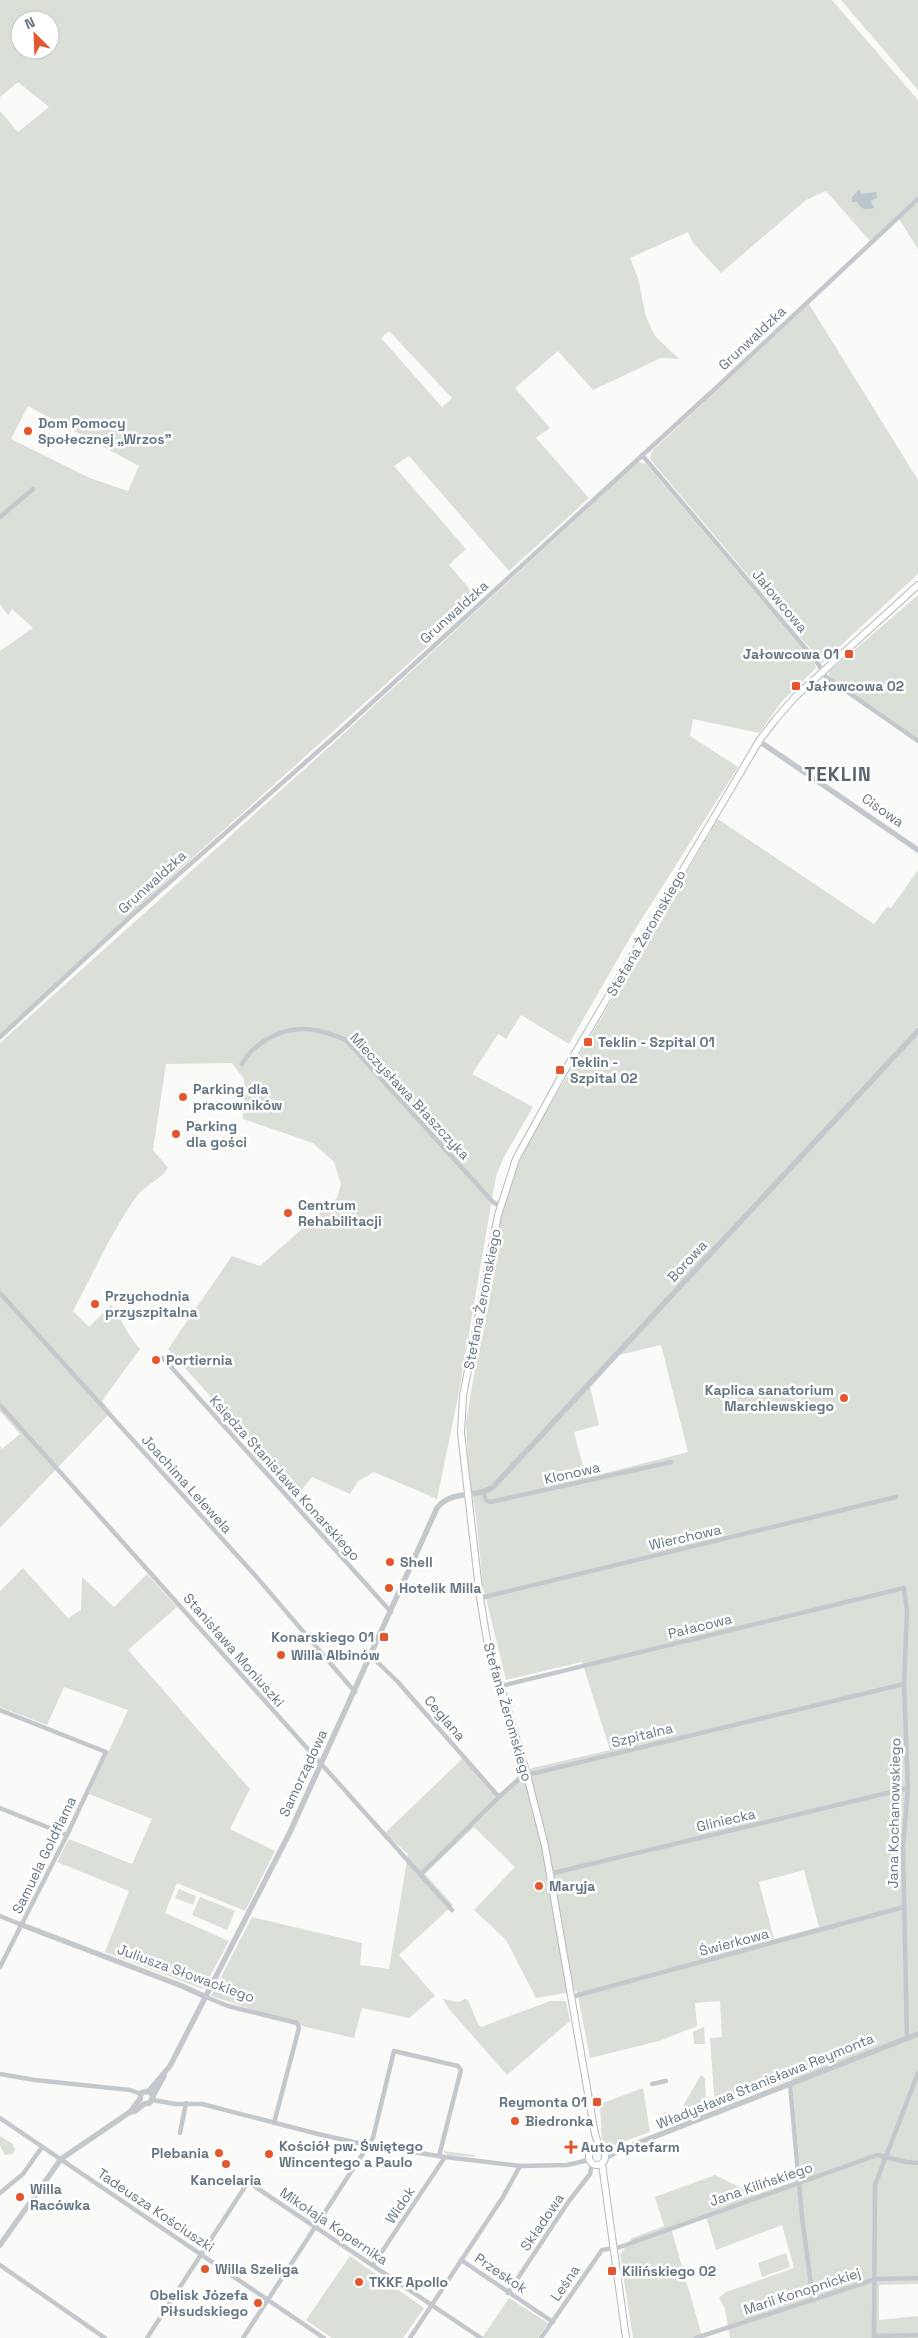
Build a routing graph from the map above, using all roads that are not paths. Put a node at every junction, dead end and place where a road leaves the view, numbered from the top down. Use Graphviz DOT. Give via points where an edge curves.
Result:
graph roads {
  1 [pos="918,198"];
  2 [pos="642,455"];
  3 [pos="33,489"];
  4 [pos="0,518"];
  5 [pos="918,585"];
  6 [pos="822,672"];
  7 [pos="759,741"];
  8 [pos="918,741"];
  9 [pos="918,850"];
  10 [pos="918,1031"];
  11 [pos="0,1037"];
  12 [pos="242,1064"];
  13 [pos="501,1207"];
  14 [pos="0,1293"];
  15 [pos="163,1358"];
  16 [pos="0,1406"];
  17 [pos="671,1462"];
  18 [pos="484,1492"];
  19 [pos="467,1494"];
  20 [pos="896,1496"];
  21 [pos="904,1588"];
  22 [pos="480,1598"];
  23 [pos="391,1612"];
  24 [pos="371,1656"];
  25 [pos="904,1684"];
  26 [pos="501,1686"];
  27 [pos="355,1692"];
  28 [pos="0,1710"];
  29 [pos="321,1764"];
  30 [pos="527,1775"];
  31 [pos="908,1788"];
  32 [pos="499,1798"];
  33 [pos="0,1808"];
  34 [pos="67,1835"];
  35 [pos="548,1874"];
  36 [pos="420,1875"];
  37 [pos="904,1907"];
  38 [pos="452,1910"];
  39 [pos="0,1916"];
  40 [pos="22,1925"];
  41 [pos="0,1967"];
  42 [pos="206,1997"];
  43 [pos="571,1997"];
  44 [pos="918,2034"];
  45 [pos="907,2038"];
  46 [pos="918,2073"];
  47 [pos="0,2074"];
  48 [pos="666,2081"];
  49 [pos="652,2084"];
  50 [pos="790,2084"];
  51 [pos="152,2096"];
  52 [pos="142,2099"];
  53 [pos="186,2103"];
  54 [pos="0,2118"];
  55 [pos="274,2123"];
  56 [pos="180,2133"];
  57 [pos="367,2145"];
  58 [pos="42,2147"];
  59 [pos="439,2156"];
  60 [pos="886,2157"];
  61 [pos="445,2158"];
  62 [pos="598,2158"];
  63 [pos="61,2159"];
  64 [pos="918,2163"];
  65 [pos="520,2166"];
  66 [pos="799,2182"];
  67 [pos="0,2193"];
  68 [pos="314,2226"];
  69 [pos="0,2245"];
  70 [pos="612,2248"];
  71 [pos="202,2255"];
  72 [pos="461,2260"];
  73 [pos="0,2265"];
  74 [pos="373,2265"];
  75 [pos="918,2278"];
  76 [pos="876,2279"];
  77 [pos="508,2292"];
  78 [pos="267,2300"];
  79 [pos="813,2300"];
  80 [pos="432,2304"];
  81 [pos="553,2322"];
  82 [pos="918,2335"];
  83 [pos="874,2337"];
  84 [pos="105,2338"];
  85 [pos="147,2338"];
  86 [pos="243,2338"];
  87 [pos="324,2338"];
  88 [pos="410,2338"];
  89 [pos="482,2338"];
  90 [pos="541,2338"];
  91 [pos="626,2338"];
  92 [pos="696,2338"];
  1 -- 2 [label="street, Grunwaldzka"];
  2 -- 6 [label="street, Jałowcowa" via="817,662"];
  2 -- 11 [label="street, Grunwaldzka"];
  3 -- 4 [label="street"];
  5 -- 6 [label="main road, Stefana Żeromskiego"];
  6 -- 7 [label="main road, Stefana Żeromskiego" via="788,704"];
  6 -- 8 [label="street, Jałowcowa" via="830,681"];
  7 -- 9 [label="street, Cisowa"];
  7 -- 13 [label="main road, Stefana Żeromskiego" via="548,1102 516,1160"];
  10 -- 18 [label="street, Borowa" via="494,1487"];
  12 -- 13 [label="street, Mieczysława Błaszczyka" via="247,1054 260,1044 300,1028 330,1033 346,1040"];
  13 -- 19 [label="main road, Stefana Żeromskiego" via="463,1396 461,1433"];
  14 -- 27 [label="street, Joachima Lelewela" via="253,1573"];
  15 -- 23 [label="street, Księdza Stanisława Konarskiego"];
  16 -- 29 [label="street, Stanisława Moniuszki"];
  17 -- 18 [label="street, Klonowa" via="490,1502"];
  18 -- 19 [label="street"];
  19 -- 22 [label="main road, Stefana Żeromskiego"];
  19 -- 23 [label="street, Samorządowa" via="443,1500 437,1508"];
  20 -- 22 [label="street, Wierchowa"];
  21 -- 25 [label="street, Jana Kochanowskiego" via="907,1611"];
  21 -- 26 [label="street, Pałacowa"];
  22 -- 26 [label="main road, Stefana Żeromskiego"];
  23 -- 24 [label="street, Samorządowa"];
  24 -- 27 [label="street, Samorządowa"];
  24 -- 32 [label="street, Ceglana" via="397,1680"];
  25 -- 30 [label="street, Szpitalna"];
  25 -- 31 [label="street, Jana Kochanowskiego"];
  26 -- 30 [label="main road, Stefana Żeromskiego"];
  27 -- 29 [label="street, Samorządowa"];
  28 -- 34 [label="street, Samuela Goldflama" via="106,1752"];
  29 -- 36 [label="street, Stanisława Moniuszki"];
  29 -- 42 [label="street, Samorządowa"];
  30 -- 32 [label="street, Szpitalna"];
  30 -- 35 [label="main road, Stefana Żeromskiego"];
  31 -- 35 [label="street, Gliniecka"];
  31 -- 37 [label="street, Jana Kochanowskiego" via="903,1847"];
  32 -- 36 [label="street, Szpitalna"];
  33 -- 34 [label="street"];
  34 -- 40 [label="street, Samuela Goldflama"];
  35 -- 43 [label="main road, Stefana Żeromskiego"];
  36 -- 38 [label="street, Stanisława Moniuszki"];
  37 -- 43 [label="street, Świerkowa"];
  37 -- 45 [label="street, Jana Kochanowskiego"];
  39 -- 40 [label="street, Juliusza Słowackiego"];
  40 -- 41 [label="street, Samuela Goldflama"];
  40 -- 42 [label="street, Juliusza Słowackiego"];
  42 -- 51 [label="street, Samorządowa"];
  42 -- 55 [label="street, Juliusza Słowackiego" via="228,2006 297,2023 299,2028"];
  43 -- 62 [label="main road, Stefana Żeromskiego"];
  44 -- 45 [label="street, Władysława Stanisława Reymonta"];
  45 -- 50 [label="street, Władysława Stanisława Reymonta"];
  46 -- 60 [label="street"];
  47 -- 52 [label="street" via="132,2090"];
  48 -- 49 [label="street"];
  50 -- 62 [label="street, Władysława Stanisława Reymonta"];
  50 -- 66 [label="street"];
  51 -- 52 [label="street"];
  51 -- 52 [label="street" via="148,2104"];
  51 -- 53 [label="street, Władysława Stanisława Reymonta" via="175,2104"];
  52 -- 63 [label="street" via="130,2112"];
  53 -- 55 [label="street, Władysława Stanisława Reymonta" via="202,2104"];
  53 -- 56 [label="street"];
  54 -- 58 [label="street, Tadeusza Kościuszki"];
  55 -- 57 [label="street, Władysława Stanisława Reymonta"];
  57 -- 59 [label="street, Władysława Stanisława Reymonta"];
  57 -- 59 [label="street" via="373,2138 394,2051 458,2066 460,2070"];
  57 -- 68 [label="street"];
  58 -- 63 [label="street, Tadeusza Kościuszki"];
  58 -- 67 [label="street" via="23,2174"];
  59 -- 61 [label="street, Władysława Stanisława Reymonta"];
  60 -- 64 [label="street, Jana Kilińskiego"];
  60 -- 66 [label="street, Jana Kilińskiego" via="876,2155"];
  60 -- 76 [label="street" via="875,2186"];
  61 -- 65 [label="street, Władysława Stanisława Reymonta"];
  61 -- 74 [label="street, Widok"];
  62 -- 65 [label="street, Władysława Stanisława Reymonta" via="567,2166"];
  62 -- 70 [label="main road, Stefana Żeromskiego"];
  62 -- 77 [label="street, Składowa"];
  63 -- 69 [label="street"];
  63 -- 71 [label="street, Tadeusza Kościuszki"];
  65 -- 72 [label="street"];
  66 -- 70 [label="street, Jana Kilińskiego"];
  66 -- 79 [label="street"];
  68 -- 71 [label="street, Mikołaja Kopernika" via="248,2182"];
  68 -- 74 [label="street, Mikołaja Kopernika"];
  68 -- 78 [label="street"];
  70 -- 81 [label="street, Leśna" via="600,2251"];
  70 -- 91 [label="main road, Stefana Żeromskiego"];
  71 -- 78 [label="street, Tadeusza Kościuszki"];
  71 -- 85 [label="street"];
  72 -- 77 [label="street, Przeskok"];
  72 -- 80 [label="street"];
  73 -- 84 [label="street"];
  74 -- 80 [label="street, Mikołaja Kopernika"];
  75 -- 76 [label="street, Marii Konopnickiej"];
  76 -- 79 [label="street, Marii Konopnickiej"];
  76 -- 83 [label="street"];
  77 -- 81 [label="street, Przeskok"];
  78 -- 86 [label="street"];
  78 -- 87 [label="street, Tadeusza Kościuszki"];
  79 -- 92 [label="street, Marii Konopnickiej"];
  80 -- 88 [label="street"];
  80 -- 89 [label="street, Mikołaja Kopernika"];
  81 -- 90 [label="street, Leśna"];
  82 -- 83 [label="street"];
}
